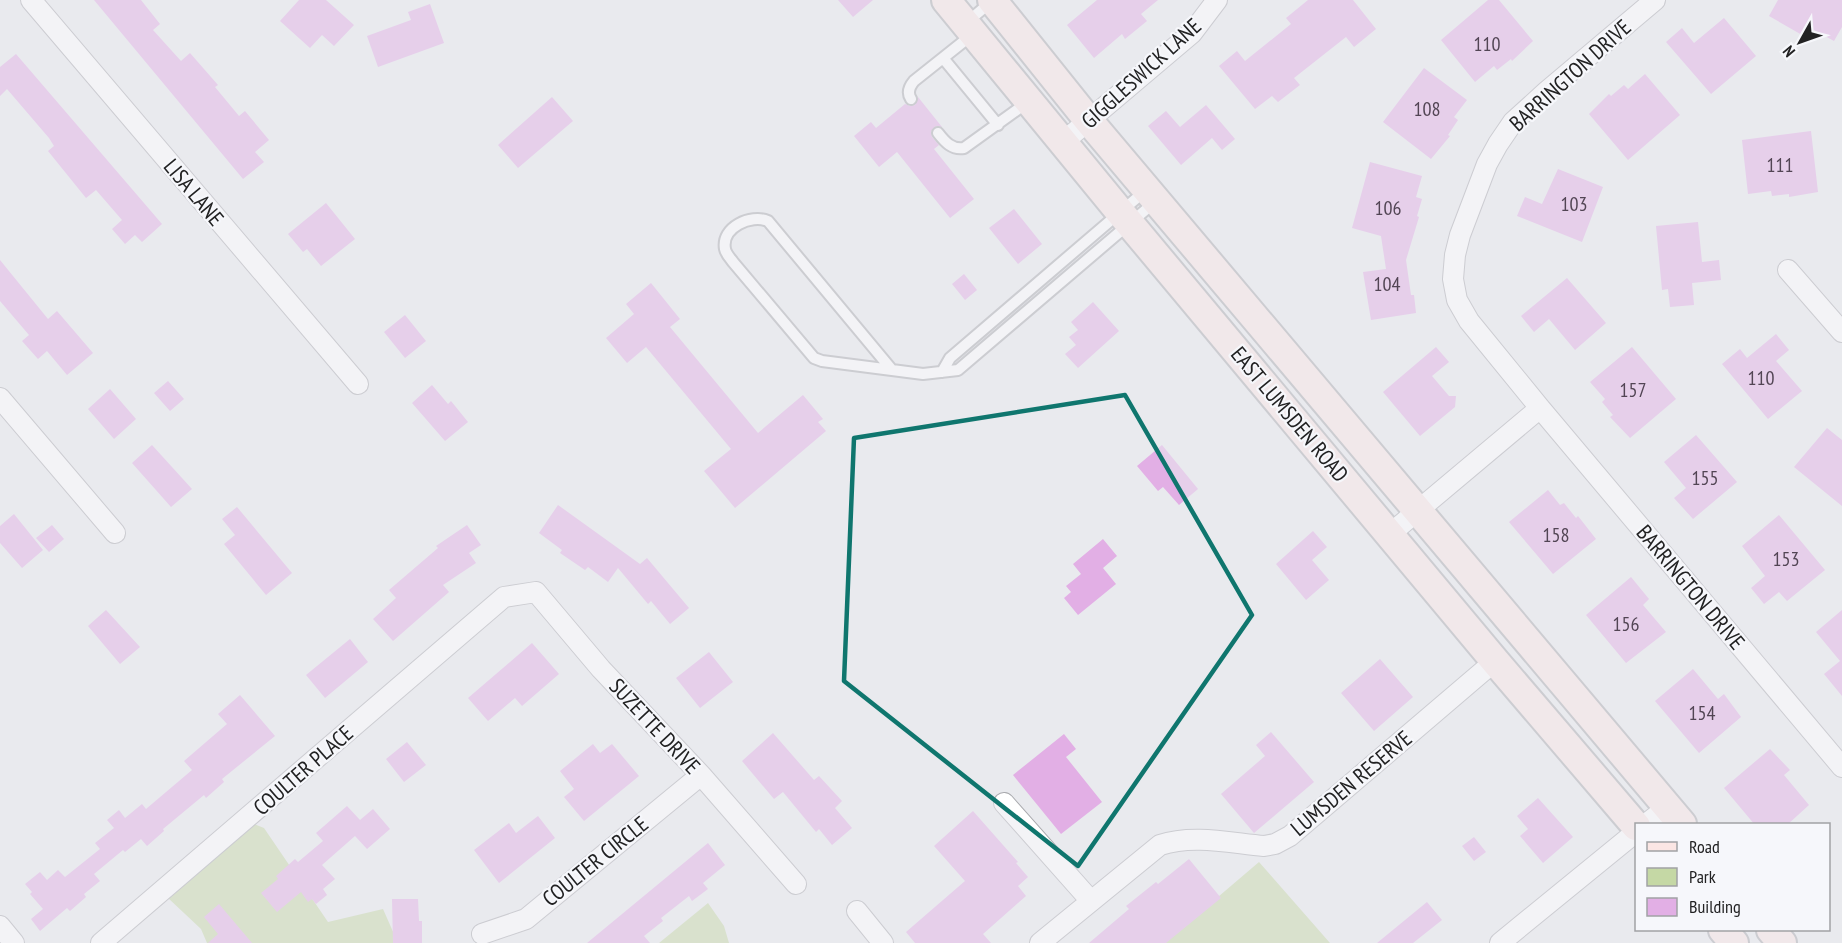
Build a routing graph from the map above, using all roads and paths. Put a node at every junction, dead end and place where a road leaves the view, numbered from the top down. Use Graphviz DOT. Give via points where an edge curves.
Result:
graph roads {
  1 [pos="31,0"];
  2 [pos="946,0"];
  3 [pos="992,0"];
  4 [pos="1217,0"];
  5 [pos="1655,0"];
  6 [pos="969,29"];
  7 [pos="943,58"];
  8 [pos="911,99"];
  9 [pos="1028,101"];
  10 [pos="1089,121"];
  11 [pos="998,125"];
  12 [pos="938,133"];
  13 [pos="1062,143"];
  14 [pos="1152,195"];
  15 [pos="1124,218"];
  16 [pos="1788,270"];
  17 [pos="1842,332"];
  18 [pos="892,370"];
  19 [pos="358,384"];
  20 [pos="0,398"];
  21 [pos="1540,408"];
  22 [pos="1418,511"];
  23 [pos="115,533"];
  24 [pos="1390,534"];
  25 [pos="504,597"];
  26 [pos="1495,661"];
  27 [pos="1842,767"];
  28 [pos="701,775"];
  29 [pos="1004,803"];
  30 [pos="1665,819"];
  31 [pos="1635,825"];
  32 [pos="1635,833"];
  33 [pos="796,884"];
  34 [pos="1091,901"];
  35 [pos="857,911"];
  36 [pos="0,926"];
  37 [pos="1724,931"];
  38 [pos="1772,931"];
  39 [pos="482,934"];
  40 [pos="14,943"];
  41 [pos="101,943"];
  42 [pos="883,943"];
  43 [pos="1041,943"];
  44 [pos="1500,943"];
  45 [pos="1734,943"];
  46 [pos="1782,943"];
  1 -- 19 [label="street, LISA LANE"];
  2 -- 6 [label="main road, EAST LUMSDEN ROAD"];
  3 -- 6 [label="lane"];
  3 -- 10 [label="main road, EAST LUMSDEN ROAD"];
  4 -- 10 [label="street, GIGGLESWICK LANE" via="1192,33"];
  5 -- 21 [label="street, BARRINGTON DRIVE" via="1513,122 1487,164 1460,235 1453,279 1457,300 1469,321"];
  6 -- 7 [label="lane"];
  6 -- 9 [label="main road, EAST LUMSDEN ROAD"];
  7 -- 8 [label="lane" via="910,86"];
  7 -- 11 [label="lane"];
  9 -- 11 [label="lane"];
  9 -- 13 [label="main road, EAST LUMSDEN ROAD"];
  10 -- 13 [label="street, GIGGLESWICK LANE"];
  10 -- 14 [label="main road, EAST LUMSDEN ROAD"];
  11 -- 12 [label="lane" via="959,149"];
  13 -- 15 [label="main road, EAST LUMSDEN ROAD"];
  14 -- 15 [label="lane"];
  14 -- 22 [label="main road, EAST LUMSDEN ROAD"];
  15 -- 18 [label="lane" via="950,358 942,372"];
  15 -- 24 [label="main road, EAST LUMSDEN ROAD"];
  16 -- 17 [label="street"];
  18 -- 18 [label="lane" via="814,358 733,262 725,248 728,234 747,220 768,221"];
  20 -- 23 [label="street"];
  21 -- 22 [label="street"];
  21 -- 27 [label="street, BARRINGTON DRIVE"];
  22 -- 24 [label="street"];
  22 -- 30 [label="main road, EAST LUMSDEN ROAD"];
  24 -- 26 [label="main road, EAST LUMSDEN ROAD"];
  25 -- 28 [label="street, SUZETTE DRIVE" via="536,592 601,669"];
  25 -- 41 [label="street, COULTER PLACE"];
  26 -- 31 [label="main road, EAST LUMSDEN ROAD"];
  26 -- 34 [label="street, LUMSDEN RESERVE" via="1290,836 1264,846 1189,840 1160,845"];
  28 -- 33 [label="street, SUZETTE DRIVE"];
  28 -- 39 [label="street, COULTER CIRCLE" via="526,919"];
  29 -- 34 [label="street"];
  32 -- 44 [label="street"];
  34 -- 43 [label="street, LUMSDEN RESERVE"];
  35 -- 42 [label="street"];
  36 -- 40 [label="street"];
  37 -- 45 [label="main road"];
  38 -- 46 [label="main road"];
}
